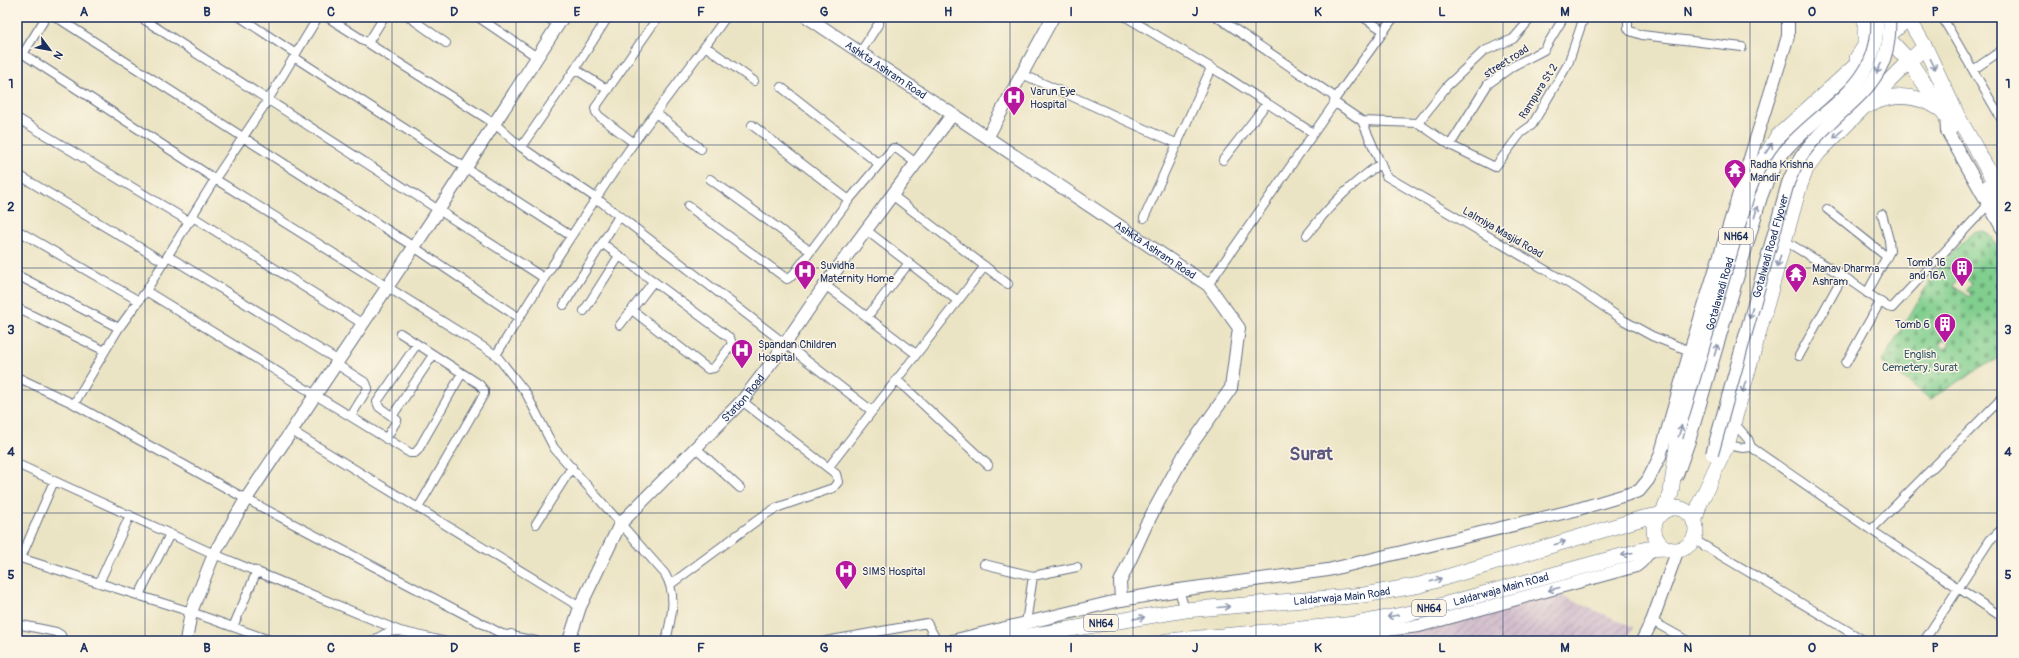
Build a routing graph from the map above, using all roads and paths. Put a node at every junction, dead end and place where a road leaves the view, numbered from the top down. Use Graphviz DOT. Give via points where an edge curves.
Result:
graph roads {
  1 [pos="46,17"];
  2 [pos="56,17"];
  3 [pos="140,17"];
  4 [pos="318,17"];
  5 [pos="327,17"];
  6 [pos="384,17"];
  7 [pos="409,17"];
  8 [pos="478,17"];
  9 [pos="546,17"];
  10 [pos="608,17"];
  11 [pos="658,17"];
  12 [pos="726,17"];
  13 [pos="807,17"];
  14 [pos="879,17"];
  15 [pos="1053,17"];
  16 [pos="1126,17"];
  17 [pos="1217,17"];
  18 [pos="1363,17"];
  19 [pos="1394,17"];
  20 [pos="1532,17"];
  21 [pos="1564,17"];
  22 [pos="1584,17"];
  23 [pos="1628,17"];
  24 [pos="1788,17"];
  25 [pos="1866,17"];
  26 [pos="1876,17"];
  27 [pos="1889,17"];
  28 [pos="244,18"];
  29 [pos="1907,18"];
  30 [pos="1945,18"];
  31 [pos="560,21"];
  32 [pos="1384,31"];
  33 [pos="1886,36"];
  34 [pos="368,43"];
  35 [pos="446,43"];
  36 [pos="705,46"];
  37 [pos="1742,47"];
  38 [pos="1925,47"];
  39 [pos="2002,50"];
  40 [pos="20,52"];
  41 [pos="860,53"];
  42 [pos="295,56"];
  43 [pos="537,57"];
  44 [pos="1909,61"];
  45 [pos="1211,68"];
  46 [pos="575,70"];
  47 [pos="1973,70"];
  48 [pos="1848,73"];
  49 [pos="1022,74"];
  50 [pos="754,81"];
  51 [pos="782,87"];
  52 [pos="608,90"];
  53 [pos="268,100"];
  54 [pos="1335,101"];
  55 [pos="2002,102"];
  56 [pos="1268,103"];
  57 [pos="1993,104"];
  58 [pos="657,114"];
  59 [pos="952,114"];
  60 [pos="1952,115"];
  61 [pos="17,118"];
  62 [pos="1852,120"];
  63 [pos="2002,120"];
  64 [pos="1362,121"];
  65 [pos="1418,123"];
  66 [pos="494,124"];
  67 [pos="752,125"];
  68 [pos="1313,133"];
  69 [pos="1962,134"];
  70 [pos="988,136"];
  71 [pos="243,138"];
  72 [pos="634,143"];
  73 [pos="1178,144"];
  74 [pos="1450,145"];
  75 [pos="521,147"];
  76 [pos="701,149"];
  77 [pos="1224,160"];
  78 [pos="916,163"];
  79 [pos="1381,163"];
  80 [pos="879,164"];
  81 [pos="466,169"];
  82 [pos="17,174"];
  83 [pos="215,179"];
  84 [pos="710,179"];
  85 [pos="2002,181"];
  86 [pos="892,195"];
  87 [pos="2002,195"];
  88 [pos="596,198"];
  89 [pos="850,200"];
  90 [pos="688,206"];
  91 [pos="1995,208"];
  92 [pos="1827,209"];
  93 [pos="438,211"];
  94 [pos="1882,214"];
  95 [pos="619,216"];
  96 [pos="1144,218"];
  97 [pos="191,219"];
  98 [pos="2002,228"];
  99 [pos="17,230"];
  100 [pos="866,230"];
  101 [pos="1307,235"];
  102 [pos="571,236"];
  103 [pos="1785,240"];
  104 [pos="602,243"];
  105 [pos="414,247"];
  106 [pos="810,251"];
  107 [pos="619,256"];
  108 [pos="1887,257"];
  109 [pos="166,259"];
  110 [pos="908,263"];
  111 [pos="985,266"];
  112 [pos="17,275"];
  113 [pos="1843,276"];
  114 [pos="544,278"];
  115 [pos="653,282"];
  116 [pos="1008,284"];
  117 [pos="825,285"];
  118 [pos="1208,285"];
  119 [pos="388,287"];
  120 [pos="146,291"];
  121 [pos="1868,293"];
  122 [pos="139,301"];
  123 [pos="958,301"];
  124 [pos="1880,302"];
  125 [pos="564,305"];
  126 [pos="17,308"];
  127 [pos="632,310"];
  128 [pos="584,311"];
  129 [pos="867,317"];
  130 [pos="519,318"];
  131 [pos="363,324"];
  132 [pos="620,325"];
  133 [pos="119,328"];
  134 [pos="400,333"];
  135 [pos="417,344"];
  136 [pos="784,344"];
  137 [pos="105,351"];
  138 [pos="1690,352"];
  139 [pos="916,354"];
  140 [pos="433,355"];
  141 [pos="496,355"];
  142 [pos="1799,356"];
  143 [pos="337,362"];
  144 [pos="1846,363"];
  145 [pos="462,373"];
  146 [pos="17,377"];
  147 [pos="897,380"];
  148 [pos="316,395"];
  149 [pos="2002,398"];
  150 [pos="742,401"];
  151 [pos="74,404"];
  152 [pos="872,411"];
  153 [pos="393,415"];
  154 [pos="351,416"];
  155 [pos="1734,423"];
  156 [pos="292,431"];
  157 [pos="386,439"];
  158 [pos="1727,445"];
  159 [pos="1751,447"];
  160 [pos="696,448"];
  161 [pos="17,464"];
  162 [pos="988,465"];
  163 [pos="572,467"];
  164 [pos="828,468"];
  165 [pos="54,481"];
  166 [pos="740,488"];
  167 [pos="1671,493"];
  168 [pos="246,499"];
  169 [pos="1700,504"];
  170 [pos="418,508"];
  171 [pos="1662,513"];
  172 [pos="130,515"];
  173 [pos="1694,522"];
  174 [pos="536,524"];
  175 [pos="620,524"];
  176 [pos="2002,529"];
  177 [pos="1871,530"];
  178 [pos="170,534"];
  179 [pos="1693,539"];
  180 [pos="1665,549"];
  181 [pos="214,554"];
  182 [pos="19,557"];
  183 [pos="984,564"];
  184 [pos="1077,567"];
  185 [pos="257,571"];
  186 [pos="1033,576"];
  187 [pos="99,583"];
  188 [pos="671,584"];
  189 [pos="1958,588"];
  190 [pos="1178,590"];
  191 [pos="139,596"];
  192 [pos="1121,600"];
  193 [pos="580,607"];
  194 [pos="1185,610"];
  195 [pos="191,612"];
  196 [pos="2002,617"];
  197 [pos="1652,621"];
  198 [pos="17,624"];
  199 [pos="233,627"];
  200 [pos="1019,628"];
  201 [pos="400,631"];
  202 [pos="510,638"];
  203 [pos="1188,639"];
  204 [pos="62,641"];
  205 [pos="186,641"];
  206 [pos="272,641"];
  207 [pos="372,641"];
  208 [pos="443,641"];
  209 [pos="536,641"];
  210 [pos="569,641"];
  211 [pos="666,641"];
  212 [pos="826,641"];
  213 [pos="937,641"];
  214 [pos="952,641"];
  215 [pos="998,641"];
  216 [pos="1167,641"];
  217 [pos="1297,641"];
  218 [pos="1642,641"];
  219 [pos="1688,641"];
  220 [pos="1865,641"];
  221 [pos="1924,641"];
  1 -- 40 [label="street"];
  2 -- 71 [label="street"];
  3 -- 53 [label="street"];
  4 -- 42 [label="street"];
  5 -- 34 [label="street"];
  6 -- 34 [label="street"];
  7 -- 35 [label="street"];
  8 -- 43 [label="street"];
  9 -- 31 [label="street"];
  10 -- 46 [label="street"];
  11 -- 52 [label="street"];
  12 -- 36 [label="street"];
  13 -- 41 [label="street, Ashkta Ashram Road"];
  14 -- 41 [label="street" via="879,23"];
  15 -- 49 [label="street"];
  16 -- 45 [label="street"];
  17 -- 54 [label="street" via="1332,95"];
  18 -- 32 [label="street"];
  19 -- 32 [label="street"];
  20 -- 65 [label="street, street road" via="1513,39 1484,51 1447,86"];
  21 -- 74 [label="street, street road" via="1544,50 1513,66 1488,84"];
  22 -- 74 [label="street, Rampura St 2" via="1564,71 1532,126 1521,133 1496,167"];
  23 -- 37 [label="street" via="1630,31 1642,35"];
  24 -- 138 [label="street" via="1788,36"];
  25 -- 48 [label="highway" via="1865,46"];
  26 -- 33 [label="street"];
  167 -- 26 [label="street, Gotalwadi Road Flyover, one-way, bridge" via="1769,177 1788,147 1859,81 1869,66 1875,50"];
  27 -- 169 [label="street, Gotalwadi Road Flyover, one-way, bridge" via="1887,49 1879,70 1854,102 1805,150 1788,183"];
  28 -- 42 [label="street"];
  29 -- 33 [label="highway, Gotalawadi Road / NH64"];
  29 -- 38 [label="highway, NH64"];
  30 -- 47 [label="street"];
  31 -- 43 [label="street"];
  32 -- 54 [label="street"];
  33 -- 44 [label="highway, NH64"];
  33 -- 48 [label="highway, Gotalawadi Road / NH64"];
  34 -- 66 [label="street"];
  36 -- 50 [label="street"];
  36 -- 58 [label="street"];
  38 -- 44 [label="highway"];
  38 -- 60 [label="highway, NH64, one-way"];
  39 -- 47 [label="street"];
  40 -- 83 [label="street"];
  41 -- 59 [label="street, Ashkta Ashram Road"];
  42 -- 53 [label="street"];
  42 -- 81 [label="street"];
  43 -- 66 [label="street"];
  44 -- 60 [label="highway, NH64"];
  44 -- 62 [label="highway"];
  45 -- 56 [label="street"];
  45 -- 73 [label="street"];
  46 -- 52 [label="street"];
  46 -- 75 [label="street"];
  47 -- 57 [label="street"];
  167 -- 48 [label="highway, Gotalawadi Road / NH64, one-way" via="1678,438 1753,178 1777,137"];
  49 -- 70 [label="street"];
  49 -- 73 [label="street"];
  51 -- 80 [label="street"];
  52 -- 72 [label="street" via="595,108 596,112"];
  53 -- 71 [label="street"];
  53 -- 93 [label="street"];
  54 -- 64 [label="street"];
  54 -- 68 [label="street"];
  55 -- 57 [label="street"];
  56 -- 68 [label="street"];
  56 -- 77 [label="street"];
  57 -- 63 [label="street"];
  58 -- 72 [label="street"];
  58 -- 76 [label="street"];
  59 -- 70 [label="street, Ashkta Ashram Road"];
  59 -- 78 [label="street, Station Road"];
  60 -- 62 [label="highway" via="1909,96 1882,98 1868,105"];
  60 -- 69 [label="highway, NH64"];
  60 -- 85 [label="street" via="1971,130"];
  60 -- 91 [label="street" via="1947,131"];
  61 -- 97 [label="street"];
  62 -- 103 [label="highway, one-way" via="1819,152 1806,169"];
  64 -- 65 [label="street"];
  64 -- 79 [label="street, Lalmiya Masjid Road"];
  65 -- 74 [label="street, Rampura St 2"];
  66 -- 75 [label="street"];
  66 -- 81 [label="street"];
  67 -- 89 [label="street"];
  68 -- 118 [label="street"];
  69 -- 87 [label="highway, NH64"];
  69 -- 91 [label="highway, NH64"];
  70 -- 118 [label="street, Ashkta Ashram Road"];
  71 -- 83 [label="street"];
  71 -- 105 [label="street"];
  72 -- 88 [label="street"];
  73 -- 96 [label="street"];
  75 -- 88 [label="street"];
  78 -- 80 [label="street" via="894,147"];
  78 -- 86 [label="street, Station Road"];
  79 -- 101 [label="street" via="1329,206"];
  79 -- 138 [label="street, Lalmiya Masjid Road" via="1386,176 1578,289 1623,320"];
  80 -- 89 [label="street"];
  81 -- 93 [label="street"];
  81 -- 102 [label="street"];
  82 -- 109 [label="street"];
  83 -- 97 [label="street"];
  83 -- 119 [label="street"];
  84 -- 106 [label="street"];
  86 -- 100 [label="street, Station Road"];
  86 -- 111 [label="street"];
  88 -- 95 [label="street"];
  88 -- 102 [label="street"];
  89 -- 106 [label="street"];
  90 -- 106 [label="street" via="784,278 792,276"];
  91 -- 98 [label="street"];
  91 -- 124 [label="street" via="1896,306 1892,308"];
  92 -- 108 [label="street"];
  93 -- 105 [label="street"];
  93 -- 114 [label="street"];
  94 -- 108 [label="street" via="1891,246"];
  95 -- 104 [label="street"];
  95 -- 136 [label="street"];
  97 -- 109 [label="street"];
  97 -- 131 [label="street"];
  99 -- 122 [label="street"];
  100 -- 110 [label="street"];
  100 -- 117 [label="street, Station Road"];
  102 -- 114 [label="street"];
  103 -- 113 [label="street"];
  103 -- 155 [label="highway, one-way"];
  104 -- 107 [label="street"];
  104 -- 125 [label="street"];
  105 -- 119 [label="street"];
  105 -- 130 [label="street"];
  107 -- 115 [label="street"];
  107 -- 128 [label="street"];
  108 -- 121 [label="street"];
  109 -- 120 [label="street"];
  109 -- 143 [label="street"];
  110 -- 123 [label="street"];
  110 -- 129 [label="street"];
  111 -- 116 [label="street"];
  111 -- 123 [label="street"];
  112 -- 133 [label="street"];
  113 -- 121 [label="street"];
  113 -- 142 [label="street"];
  114 -- 130 [label="street"];
  115 -- 127 [label="street"];
  115 -- 127 [label="street" via="730,338 731,346 714,368 708,369"];
  117 -- 129 [label="street"];
  117 -- 136 [label="street, Station Road"];
  118 -- 192 [label="street, Ashkta Ashram Road" via="1239,328 1231,388 1184,455 1146,525 1120,582"];
  119 -- 131 [label="street"];
  119 -- 141 [label="street"];
  120 -- 122 [label="street"];
  120 -- 148 [label="street"];
  121 -- 124 [label="street"];
  122 -- 133 [label="street"];
  123 -- 139 [label="street"];
  124 -- 144 [label="street"];
  126 -- 137 [label="street"];
  127 -- 132 [label="street"];
  129 -- 139 [label="street"];
  130 -- 141 [label="street"];
  131 -- 143 [label="street"];
  133 -- 137 [label="street"];
  134 -- 135 [label="street"];
  135 -- 140 [label="street"];
  135 -- 153 [label="street" via="377,402 379,407"];
  136 -- 150 [label="street, Station Road"];
  136 -- 152 [label="street"];
  137 -- 151 [label="street"];
  138 -- 190 [label="street" via="1660,456 1648,480 1639,491 1575,510 1328,570"];
  139 -- 147 [label="street"];
  140 -- 145 [label="street"];
  140 -- 153 [label="street"];
  141 -- 163 [label="street" via="526,393 554,448"];
  143 -- 148 [label="street"];
  143 -- 154 [label="street" via="366,383 368,388"];
  145 -- 157 [label="street" via="415,453 410,453"];
  145 -- 170 [label="street" via="478,384 484,390 484,394"];
  146 -- 151 [label="street"];
  147 -- 152 [label="street"];
  147 -- 162 [label="street"];
  148 -- 154 [label="street"];
  148 -- 156 [label="street"];
  149 -- 177 [label="street"];
  150 -- 160 [label="street, Station Road"];
  150 -- 164 [label="street"];
  151 -- 168 [label="street"];
  152 -- 164 [label="street"];
  153 -- 157 [label="street" via="397,423"];
  154 -- 157 [label="street"];
  155 -- 158 [label="highway"];
  155 -- 159 [label="street" via="1748,439"];
  156 -- 168 [label="street"];
  156 -- 170 [label="street"];
  158 -- 159 [label="street"];
  158 -- 169 [label="highway"];
  159 -- 177 [label="street"];
  160 -- 166 [label="street"];
  160 -- 175 [label="street, Station Road"];
  161 -- 165 [label="street"];
  163 -- 174 [label="street"];
  163 -- 175 [label="street"];
  164 -- 188 [label="street" via="838,477 833,488 776,508"];
  165 -- 172 [label="street"];
  165 -- 182 [label="street"];
  167 -- 171 [label="highway, Gotalawadi Road / NH64"];
  168 -- 181 [label="street"];
  168 -- 202 [label="street"];
  169 -- 173 [label="highway"];
  170 -- 193 [label="street"];
  171 -- 173 [label="highway, NH64" via="1679,508 1691,515"];
  171 -- 180 [label="highway, NH64" via="1654,527 1654,533"];
  194 -- 171 [label="highway, Laldarwaja Main Road / NH64, one-way" via="1364,595 1420,585"];
  172 -- 178 [label="street"];
  172 -- 187 [label="street"];
  173 -- 179 [label="highway"];
  175 -- 188 [label="street"];
  175 -- 193 [label="street, Station Road"];
  176 -- 189 [label="street" via="1990,540"];
  177 -- 189 [label="street"];
  178 -- 181 [label="street"];
  178 -- 191 [label="street"];
  179 -- 180 [label="highway, NH64" via="1684,548"];
  179 -- 220 [label="street"];
  180 -- 197 [label="street"];
  180 -- 203 [label="highway, Laldarwaja Main ROad / NH64, one-way" via="1421,611 1356,624"];
  180 -- 217 [label="street, one-way" via="1636,566 1419,626"];
  181 -- 185 [label="street"];
  181 -- 195 [label="street"];
  182 -- 187 [label="street"];
  183 -- 186 [label="street"];
  184 -- 186 [label="street"];
  185 -- 199 [label="street"];
  185 -- 201 [label="street"];
  186 -- 200 [label="street"];
  187 -- 191 [label="street"];
  188 -- 211 [label="street" via="673,609"];
  189 -- 196 [label="street"];
  189 -- 221 [label="street"];
  190 -- 192 [label="street"];
  190 -- 194 [label="street"];
  191 -- 195 [label="street"];
  192 -- 200 [label="street"];
  193 -- 210 [label="street, Station Road"];
  200 -- 194 [label="highway, Laldarwaja Main Road / NH64, one-way"];
  195 -- 199 [label="street"];
  195 -- 205 [label="street"];
  197 -- 218 [label="street"];
  197 -- 219 [label="street"];
  198 -- 204 [label="street" via="56,632 61,635"];
  199 -- 206 [label="street"];
  200 -- 214 [label="street"];
  200 -- 215 [label="highway, NH64"];
  201 -- 207 [label="street" via="388,632"];
  201 -- 208 [label="street"];
  202 -- 209 [label="street"];
  203 -- 216 [label="highway, Laldarwaja Main ROad / NH64"];
  212 -- 213 [label="street" via="928,624"];
}
